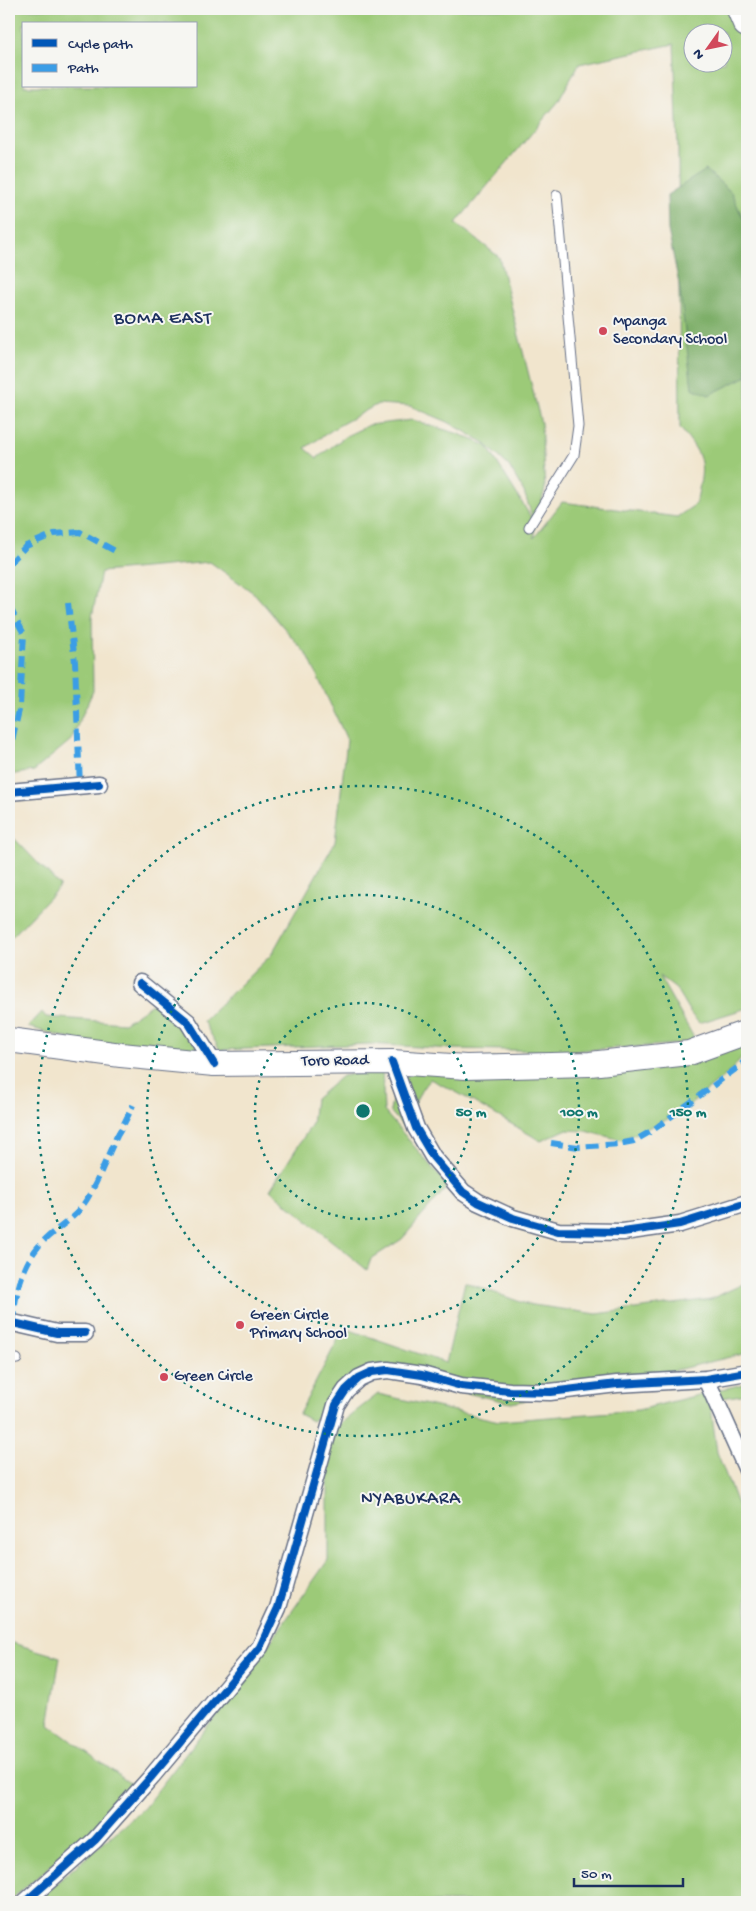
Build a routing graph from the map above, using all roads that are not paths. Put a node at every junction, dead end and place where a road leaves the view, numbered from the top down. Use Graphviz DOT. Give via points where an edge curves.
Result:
graph roads {
  1 [pos="741,9"];
  2 [pos="747,23"];
  3 [pos="556,195"];
  4 [pos="530,527"];
  5 [pos="99,784"];
  6 [pos="9,792"];
  7 [pos="140,983"];
  8 [pos="747,1032"];
  9 [pos="9,1040"];
  10 [pos="392,1062"];
  11 [pos="214,1064"];
  12 [pos="747,1203"];
  13 [pos="9,1322"];
  14 [pos="85,1333"];
  15 [pos="747,1372"];
  16 [pos="706,1379"];
  17 [pos="747,1470"];
  18 [pos="25,1902"];
  1 -- 2 [label="highway"];
  3 -- 4 [label="lane" via="578,426 574,454"];
  5 -- 6 [label="street"];
  7 -- 11 [label="street" via="188,1022"];
  8 -- 10 [label="main road, Toro Road" via="689,1053 590,1064 466,1067"];
  9 -- 11 [label="main road, Toro Road" via="121,1056"];
  10 -- 11 [label="main road, Toro Road"];
  10 -- 12 [label="street" via="416,1128 432,1157 463,1192 513,1218 558,1231 623,1232 680,1224"];
  13 -- 14 [label="street" via="57,1332"];
  15 -- 16 [label="street"];
  16 -- 17 [label="street"];
  16 -- 18 [label="street" via="550,1392 461,1386 388,1370 359,1378 336,1405 278,1608 260,1647 94,1840"];
}
